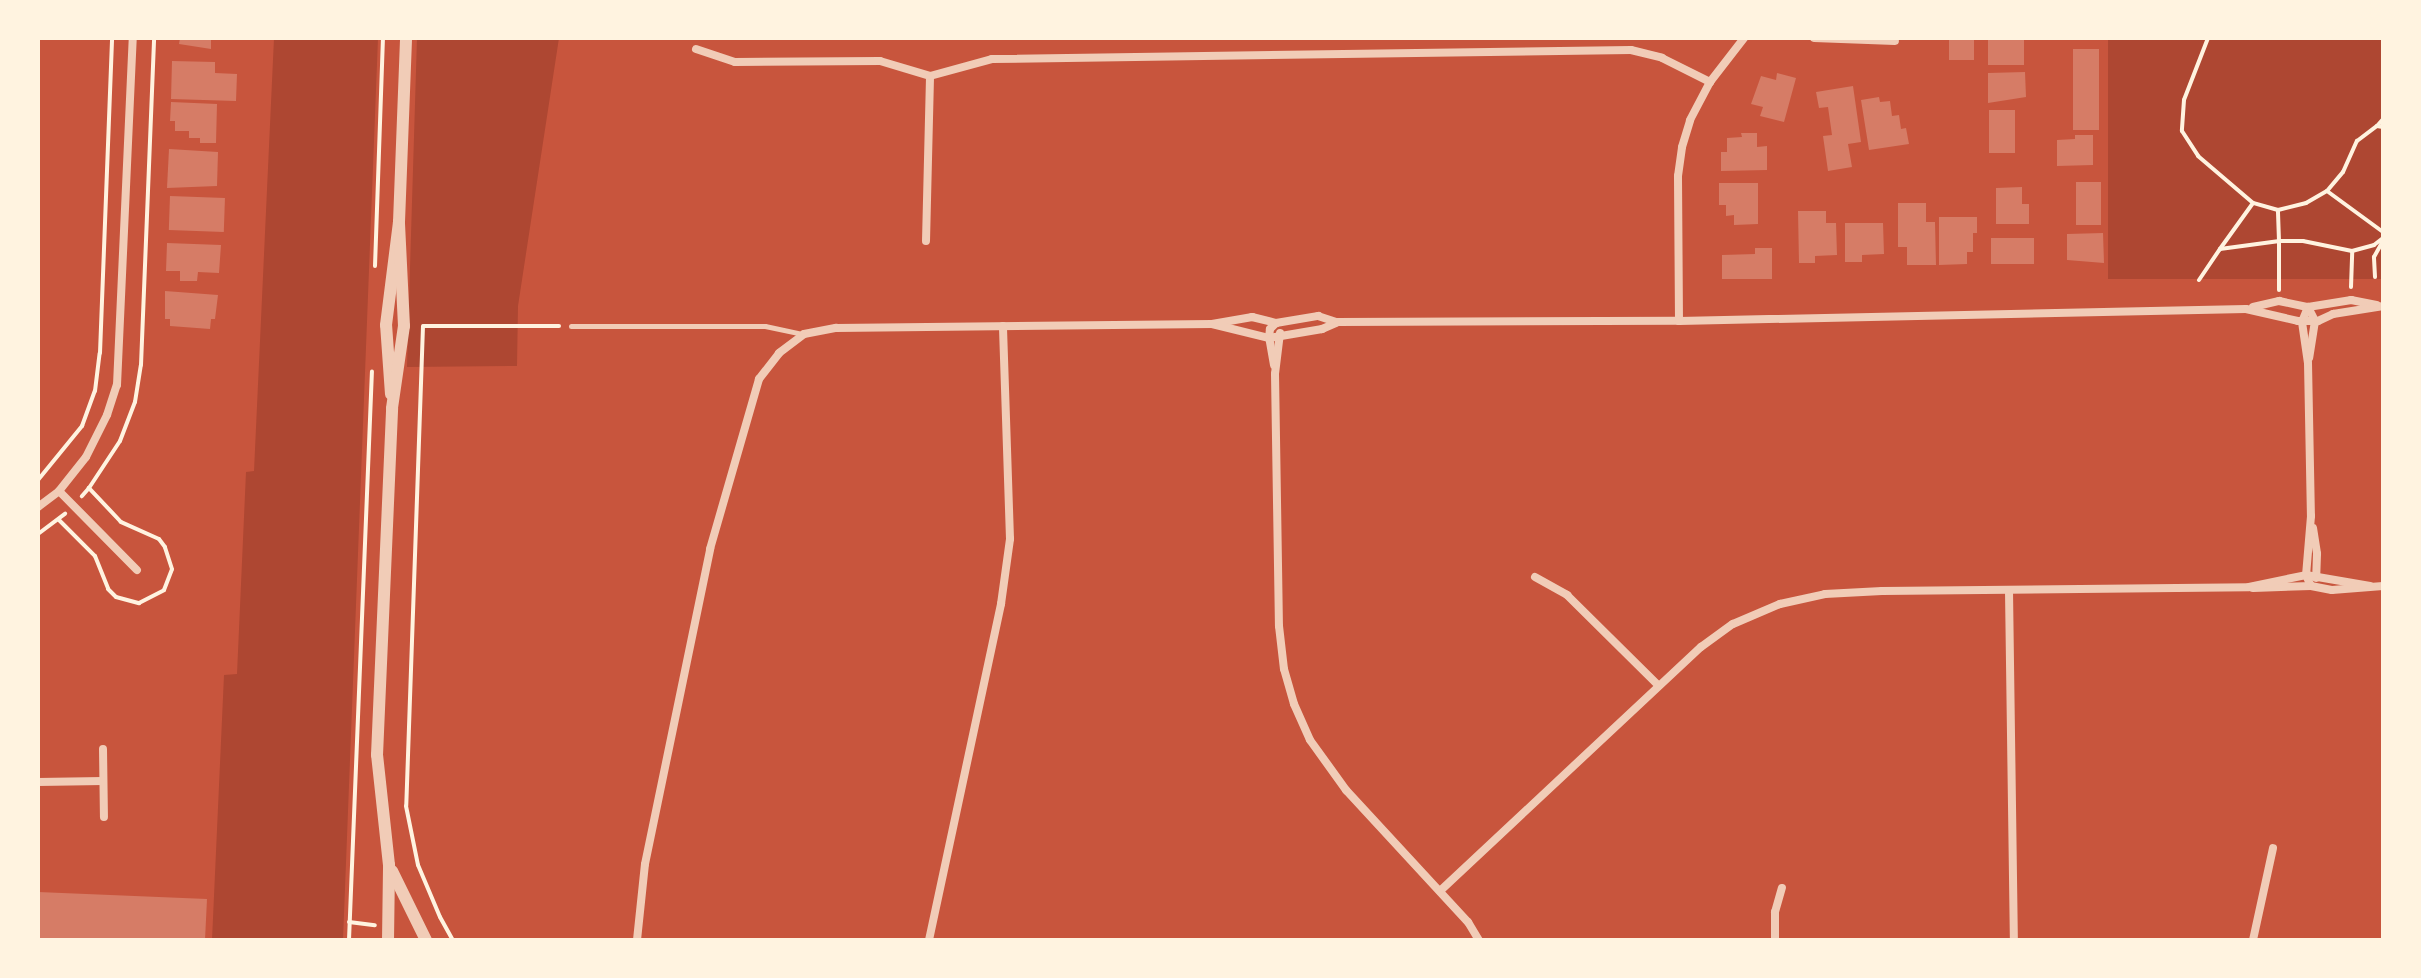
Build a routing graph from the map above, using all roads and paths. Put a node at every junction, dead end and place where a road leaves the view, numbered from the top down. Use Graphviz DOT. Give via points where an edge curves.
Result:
graph roads {
  1 [pos="112,38"];
  2 [pos="133,38"];
  3 [pos="154,38"];
  4 [pos="383,38"];
  5 [pos="406,38"];
  6 [pos="1744,38"];
  7 [pos="1814,38"];
  8 [pos="2208,38"];
  9 [pos="1895,41"];
  10 [pos="696,49"];
  11 [pos="930,76"];
  12 [pos="1710,82"];
  13 [pos="2383,119"];
  14 [pos="2380,127"];
  15 [pos="2327,191"];
  16 [pos="2253,203"];
  17 [pos="2278,210"];
  18 [pos="399,222"];
  19 [pos="2383,237"];
  20 [pos="926,241"];
  21 [pos="2279,241"];
  22 [pos="2220,249"];
  23 [pos="2352,251"];
  24 [pos="2375,277"];
  25 [pos="375,278"];
  26 [pos="2199,280"];
  27 [pos="2351,300"];
  28 [pos="2279,301"];
  29 [pos="2382,306"];
  30 [pos="2308,307"];
  31 [pos="2246,309"];
  32 [pos="1679,321"];
  33 [pos="2315,321"];
  34 [pos="1337,322"];
  35 [pos="2302,322"];
  36 [pos="1276,323"];
  37 [pos="1212,324"];
  38 [pos="404,326"];
  39 [pos="423,326"];
  40 [pos="571,326"];
  41 [pos="1003,326"];
  42 [pos="804,334"];
  43 [pos="1280,337"];
  44 [pos="1269,338"];
  45 [pos="372,358"];
  46 [pos="2308,363"];
  47 [pos="1275,374"];
  48 [pos="392,408"];
  49 [pos="38,480"];
  50 [pos="89,488"];
  51 [pos="59,491"];
  52 [pos="38,507"];
  53 [pos="2311,516"];
  54 [pos="59,520"];
  55 [pos="38,534"];
  56 [pos="137,570"];
  57 [pos="2306,575"];
  58 [pos="2317,576"];
  59 [pos="1535,577"];
  60 [pos="2311,586"];
  61 [pos="2370,586"];
  62 [pos="2383,586"];
  63 [pos="2249,587"];
  64 [pos="2009,591"];
  65 [pos="1659,686"];
  66 [pos="103,749"];
  67 [pos="103,781"];
  68 [pos="38,782"];
  69 [pos="104,817"];
  70 [pos="2273,848"];
  71 [pos="389,865"];
  72 [pos="1782,888"];
  73 [pos="1440,891"];
  74 [pos="440,917"];
  75 [pos="637,938"];
  76 [pos="349,940"];
  77 [pos="388,940"];
  78 [pos="426,940"];
  79 [pos="929,940"];
  80 [pos="1479,940"];
  81 [pos="1775,940"];
  82 [pos="2014,940"];
  83 [pos="2253,940"];
  1 -- 49 [label="path" via="95,391 82,426"];
  2 -- 51 [label="street" via="117,385 86,457"];
  3 -- 50 [label="path" via="141,365 135,402 120,441"];
  4 -- 25 [label="path"];
  5 -- 18 [label="street"];
  6 -- 12 [label="street"];
  7 -- 9 [label="street"];
  8 -- 16 [label="path" via="2184,100 2182,131 2198,156"];
  10 -- 11 [label="street" via="735,62 880,61"];
  11 -- 12 [label="street" via="992,59 1631,50 1662,58"];
  11 -- 20 [label="street"];
  12 -- 32 [label="street" via="1690,120 1678,176"];
  13 -- 14 [label="path"];
  14 -- 15 [label="path" via="2357,141"];
  15 -- 17 [label="path"];
  15 -- 19 [label="path"];
  16 -- 17 [label="path"];
  16 -- 22 [label="path"];
  17 -- 21 [label="path"];
  18 -- 38 [label="street"];
  18 -- 48 [label="street" via="386,325"];
  19 -- 23 [label="path"];
  19 -- 24 [label="path" via="2374,257"];
  21 -- 22 [label="path"];
  21 -- 23 [label="path"];
  21 -- 28 [label="path"];
  22 -- 26 [label="path"];
  23 -- 27 [label="path"];
  27 -- 29 [label="street"];
  27 -- 30 [label="street"];
  28 -- 30 [label="street"];
  28 -- 31 [label="street"];
  29 -- 33 [label="street"];
  30 -- 33 [label="street"];
  30 -- 35 [label="street"];
  31 -- 32 [label="street"];
  31 -- 35 [label="street"];
  32 -- 34 [label="street"];
  33 -- 35 [label="street"];
  33 -- 46 [label="street"];
  34 -- 36 [label="street" via="1318,316"];
  34 -- 43 [label="street"];
  35 -- 46 [label="street"];
  36 -- 37 [label="street" via="1252,317"];
  36 -- 43 [label="street"];
  36 -- 44 [label="street"];
  37 -- 41 [label="street"];
  37 -- 44 [label="street"];
  38 -- 39 [label="path"];
  38 -- 48 [label="street"];
  39 -- 40 [label="path"];
  39 -- 74 [label="path" via="406,806 422,877"];
  40 -- 42 [label="lane" via="765,326"];
  41 -- 42 [label="street" via="836,328"];
  41 -- 79 [label="street" via="1010,539 1001,604"];
  42 -- 75 [label="street" via="779,353 759,379 710,549 662,771"];
  43 -- 44 [label="street"];
  43 -- 47 [label="street"];
  44 -- 47 [label="street"];
  45 -- 76 [label="path"];
  46 -- 53 [label="street"];
  47 -- 73 [label="street" via="1279,626 1294,704 1310,740 1346,790"];
  48 -- 71 [label="street" via="377,755"];
  51 -- 52 [label="street"];
  51 -- 56 [label="street"];
  53 -- 57 [label="street"];
  53 -- 58 [label="street"];
  54 -- 55 [label="path"];
  57 -- 58 [label="street"];
  57 -- 60 [label="street"];
  57 -- 63 [label="street"];
  58 -- 60 [label="street"];
  58 -- 61 [label="street"];
  59 -- 65 [label="street" via="1567,595"];
  60 -- 61 [label="street"];
  60 -- 63 [label="street"];
  61 -- 62 [label="street"];
  63 -- 64 [label="street"];
  64 -- 65 [label="street" via="1825,594 1780,604 1733,624"];
  64 -- 82 [label="street"];
  65 -- 73 [label="street"];
  66 -- 67 [label="street"];
  67 -- 68 [label="street"];
  67 -- 69 [label="street"];
  70 -- 83 [label="street"];
  71 -- 77 [label="street"];
  71 -- 78 [label="street"];
  72 -- 81 [label="street"];
  73 -- 80 [label="street"];
}
